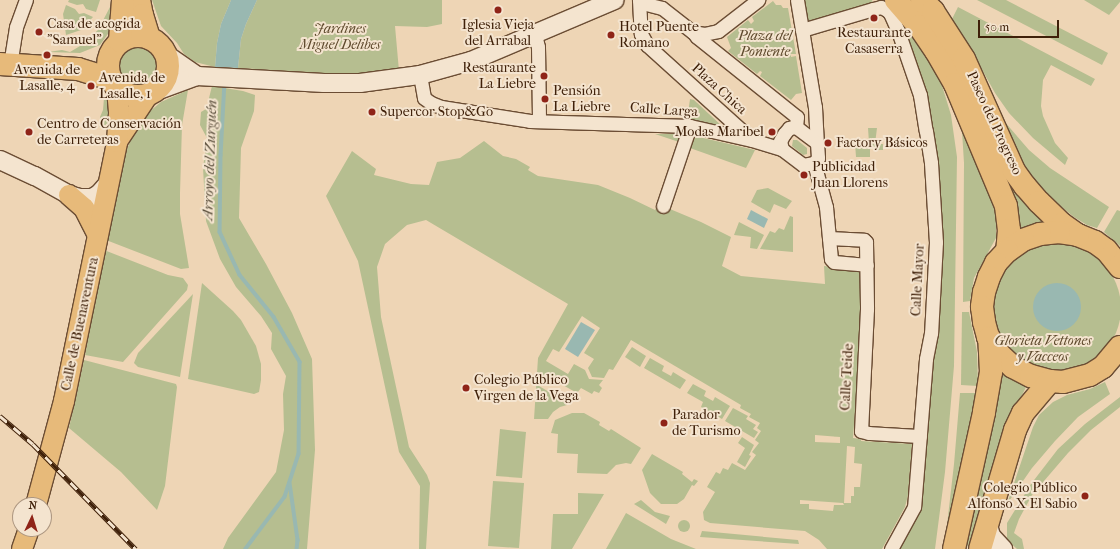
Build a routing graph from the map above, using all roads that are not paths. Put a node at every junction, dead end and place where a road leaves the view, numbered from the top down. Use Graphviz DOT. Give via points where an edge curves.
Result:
graph roads {
  1 [pos="26,0"];
  2 [pos="123,0"];
  3 [pos="139,0"];
  4 [pos="615,0"];
  5 [pos="639,0"];
  6 [pos="758,0"];
  7 [pos="797,0"];
  8 [pos="922,0"];
  9 [pos="660,4"];
  10 [pos="893,6"];
  11 [pos="802,30"];
  12 [pos="718,31"];
  13 [pos="693,32"];
  14 [pos="535,34"];
  15 [pos="149,38"];
  16 [pos="115,48"];
  17 [pos="714,52"];
  18 [pos="167,55"];
  19 [pos="5,64"];
  20 [pos="78,69"];
  21 [pos="420,75"];
  22 [pos="203,76"];
  23 [pos="114,84"];
  24 [pos="152,93"];
  25 [pos="815,107"];
  26 [pos="539,120"];
  27 [pos="797,122"];
  28 [pos="690,126"];
  29 [pos="752,140"];
  30 [pos="117,142"];
  31 [pos="817,143"];
  32 [pos="782,149"];
  33 [pos="0,160"];
  34 [pos="814,163"];
  35 [pos="108,180"];
  36 [pos="62,191"];
  37 [pos="662,206"];
  38 [pos="98,235"];
  39 [pos="1078,235"];
  40 [pos="829,238"];
  41 [pos="1007,251"];
  42 [pos="867,265"];
  43 [pos="1120,266"];
  44 [pos="988,337"];
  45 [pos="1120,347"];
  46 [pos="1050,381"];
  47 [pos="920,436"];
  48 [pos="38,497"];
  49 [pos="987,522"];
  50 [pos="26,537"];
  51 [pos="958,547"];
  52 [pos="22,549"];
  53 [pos="891,549"];
  54 [pos="980,549"];
  55 [pos="1003,549"];
  1 -- 19 [label="street"];
  2 -- 16 [label="highway"];
  3 -- 15 [label="highway"];
  4 -- 14 [label="main road"];
  5 -- 9 [label="street" via="646,4"];
  5 -- 29 [label="street, Plaza Chica" via="641,34 647,45"];
  6 -- 12 [label="street"];
  7 -- 11 [label="street"];
  8 -- 39 [label="highway, Paseo del Progreso" via="933,11 964,59 1014,171 1039,202"];
  9 -- 13 [label="street"];
  10 -- 11 [label="street" via="881,7"];
  10 -- 41 [label="highway, Paseo del Progreso" via="919,26 955,84 1006,206 1009,230"];
  10 -- 47 [label="street, Calle Mayor" via="920,95 933,189 936,242 931,333 926,359"];
  11 -- 25 [label="street"];
  12 -- 13 [label="street" via="704,34"];
  12 -- 17 [label="street" via="714,37"];
  13 -- 17 [label="street"];
  14 -- 21 [label="main road" via="471,61"];
  14 -- 26 [label="street" via="538,48"];
  15 -- 16 [label="highway" via="134,36"];
  15 -- 18 [label="highway" via="160,44"];
  16 -- 20 [label="highway"];
  16 -- 23 [label="highway" via="108,67"];
  17 -- 27 [label="street"];
  18 -- 22 [label="main road"];
  18 -- 24 [label="highway" via="168,75 163,84"];
  19 -- 20 [label="highway"];
  20 -- 23 [label="highway"];
  21 -- 22 [label="main road" via="360,83"];
  21 -- 26 [label="street, Calle Larga" via="424,98 441,107 530,121"];
  22 -- 24 [label="main road"];
  23 -- 24 [label="highway" via="132,96"];
  23 -- 30 [label="main road, Calle de Buenaventura" via="118,112"];
  24 -- 30 [label="main road, Calle de Buenaventura"];
  25 -- 27 [label="street" via="810,114"];
  25 -- 31 [label="street"];
  26 -- 28 [label="street, Calle Larga"];
  27 -- 31 [label="street"];
  27 -- 32 [label="street" via="780,141"];
  28 -- 29 [label="street, Calle Larga"];
  28 -- 37 [label="street"];
  29 -- 32 [label="street, Calle Larga"];
  30 -- 35 [label="main road, Calle de Buenaventura"];
  31 -- 34 [label="street" via="818,158"];
  32 -- 34 [label="street" via="803,165"];
  33 -- 36 [label="main road"];
  34 -- 40 [label="street" via="826,207"];
  35 -- 36 [label="main road" via="100,194 92,198 80,198"];
  35 -- 38 [label="main road, Calle de Buenaventura"];
  36 -- 38 [label="main road" via="84,208"];
  38 -- 48 [label="main road, Calle de Buenaventura" via="64,402"];
  39 -- 41 [label="highway" via="1059,232 1040,234 1023,240"];
  39 -- 43 [label="highway" via="1106,250"];
  40 -- 42 [label="street" via="831,259 834,262"];
  40 -- 42 [label="street, Calle Teide" via="864,240"];
  41 -- 44 [label="highway" via="996,263 984,292 982,307"];
  42 -- 47 [label="street, Calle Teide" via="861,431"];
  44 -- 46 [label="highway" via="999,354 1013,367 1031,376"];
  44 -- 51 [label="highway" via="991,372"];
  45 -- 46 [label="highway" via="1103,367 1090,375 1062,382"];
  46 -- 49 [label="highway" via="1023,413 1015,430"];
  47 -- 53 [label="street, Calle Mayor" via="914,508"];
  49 -- 51 [label="street"];
  49 -- 54 [label="highway"];
  49 -- 55 [label="main road" via="991,536"];
  50 -- 52 [label="main road"];
}
